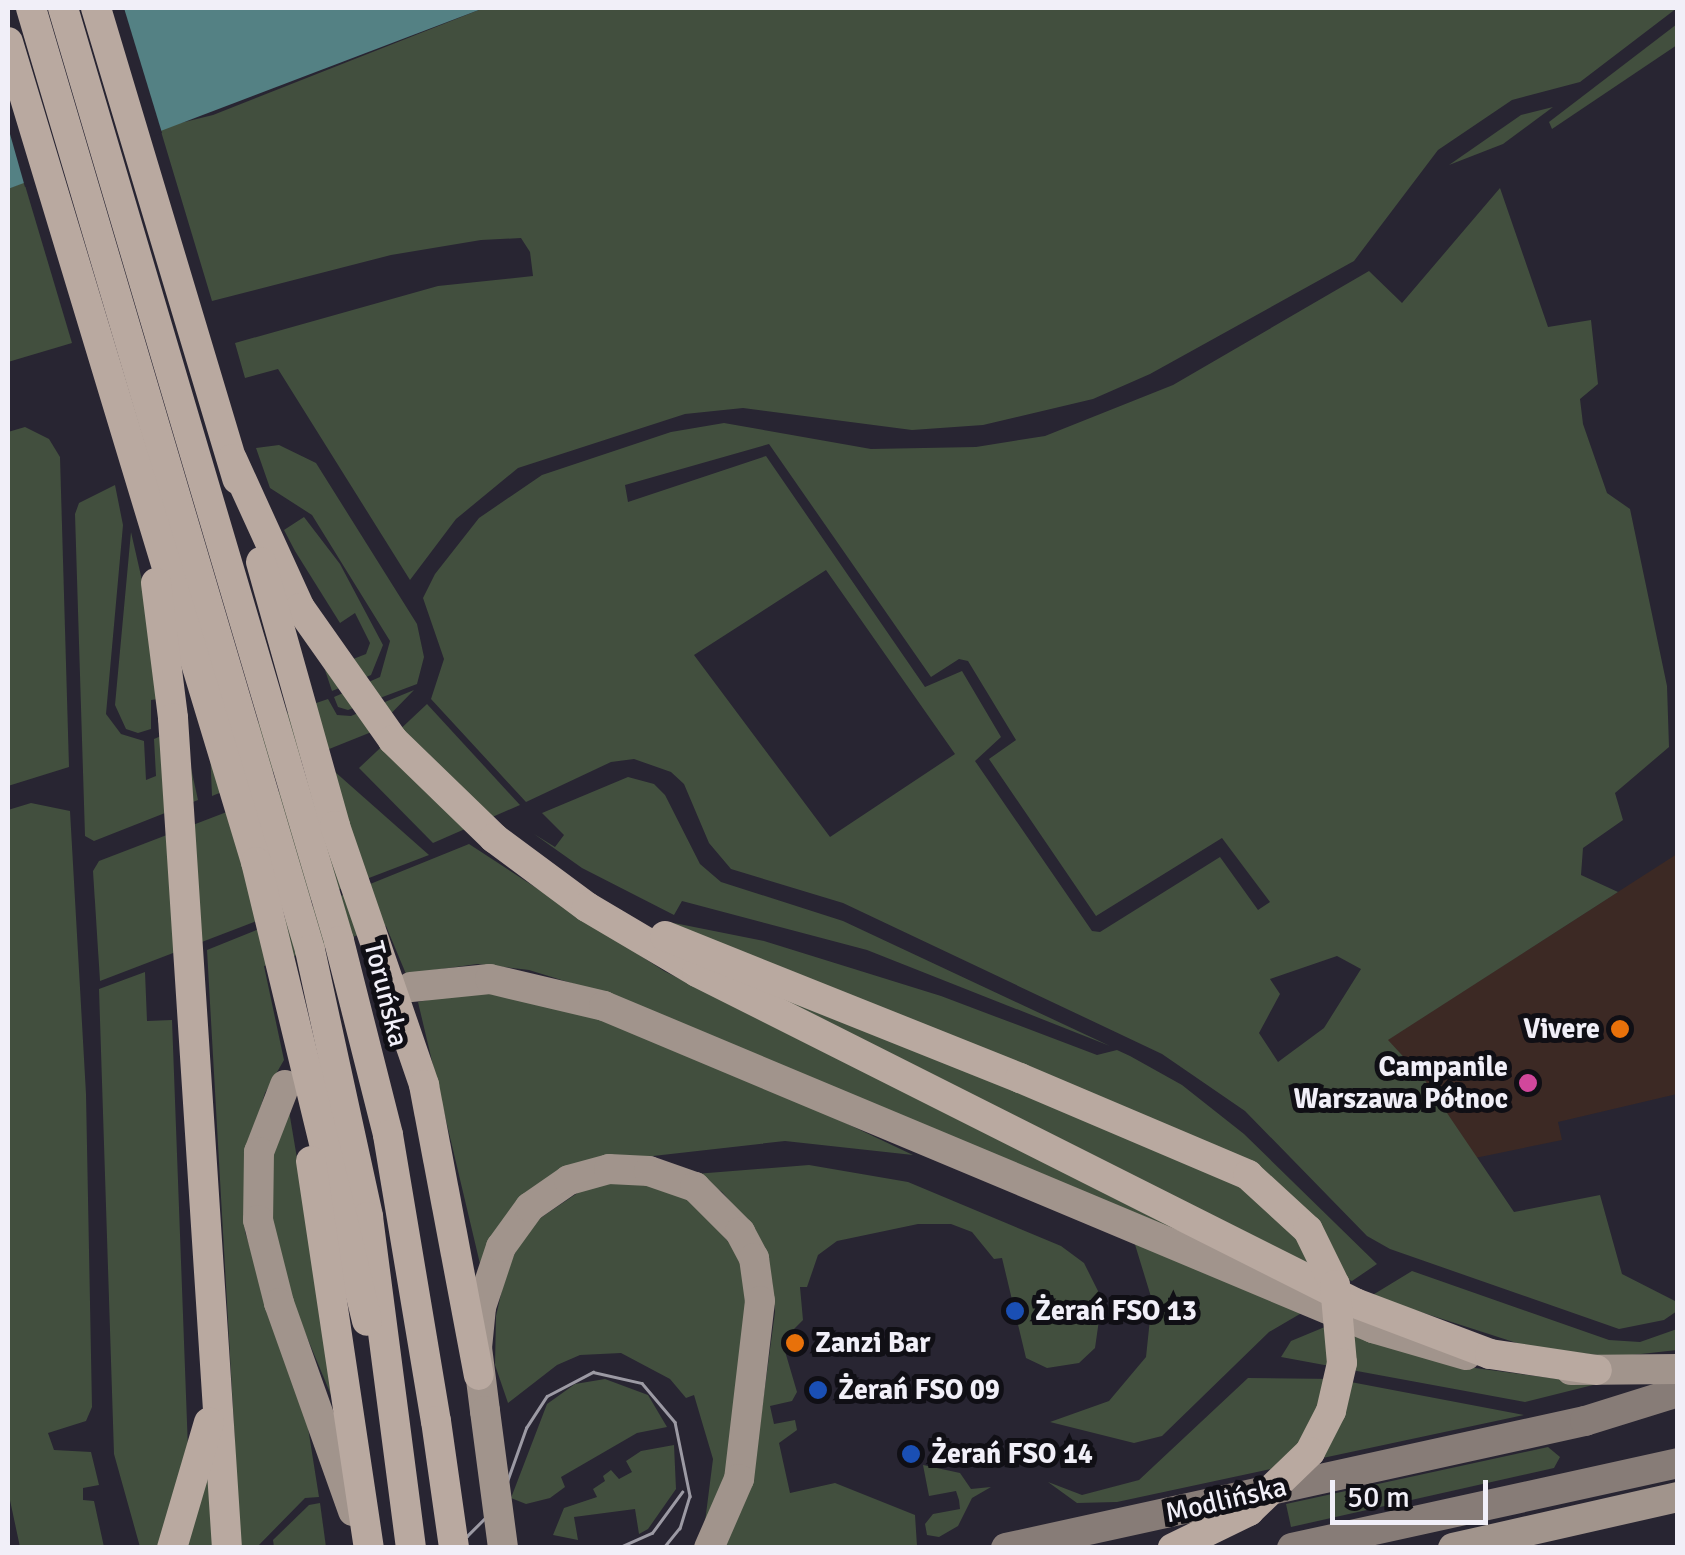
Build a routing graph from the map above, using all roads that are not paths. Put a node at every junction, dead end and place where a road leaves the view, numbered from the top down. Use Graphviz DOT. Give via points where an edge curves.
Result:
graph roads {
  1 [pos="32,8"];
  2 [pos="63,8"];
  3 [pos="96,8"];
  4 [pos="8,42"];
  5 [pos="232,460"];
  6 [pos="141,487"];
  7 [pos="279,676"];
  8 [pos="223,698"];
  9 [pos="540,874"];
  10 [pos="325,946"];
  11 [pos="280,960"];
  12 [pos="411,987"];
  13 [pos="285,1085"];
  14 [pos="215,1354"];
  15 [pos="1678,1369"];
  16 [pos="1597,1370"];
  17 [pos="479,1375"];
  18 [pos="1678,1392"];
  19 [pos="396,1430"];
  20 [pos="346,1441"];
  21 [pos="1678,1464"];
  22 [pos="1678,1497"];
  23 [pos="172,1548"];
  24 [pos="227,1548"];
  25 [pos="361,1548"];
  26 [pos="369,1548"];
  27 [pos="412,1548"];
  28 [pos="454,1548"];
  29 [pos="503,1548"];
  30 [pos="709,1548"];
  31 [pos="1006,1548"];
  32 [pos="1173,1548"];
  33 [pos="1292,1548"];
  34 [pos="1452,1548"];
  1 -- 8 [label="highway, Toruńska" via="172,478"];
  2 -- 7 [label="highway, Toruńska" via="201,469"];
  3 -- 5 [label="highway"];
  4 -- 6 [label="highway"];
  5 -- 7 [label="highway"];
  5 -- 9 [label="highway" via="266,544 330,656 393,740"];
  6 -- 8 [label="highway"];
  6 -- 14 [label="highway" via="173,718"];
  7 -- 10 [label="highway, Toruńska"];
  7 -- 17 [label="highway" via="372,931 439,1146"];
  8 -- 10 [label="highway, Toruńska"];
  8 -- 11 [label="highway"];
  9 -- 16 [label="highway" via="696,972 1355,1303 1490,1354"];
  9 -- 32 [label="highway, bridge" via="658,934 1248,1175 1308,1230 1334,1285 1342,1363 1331,1412 1310,1452 1249,1511"];
  10 -- 19 [label="highway, Toruńska"];
  10 -- 28 [label="highway, Toruńska, bridge" via="388,1136"];
  11 -- 19 [label="highway"];
  11 -- 20 [label="highway"];
  12 -- 16 [label="main road" via="490,979 578,997 1372,1328 1496,1361"];
  13 -- 20 [label="main road" via="259,1152 258,1220 280,1303"];
  14 -- 23 [label="highway" via="207,1433"];
  14 -- 24 [label="highway"];
  15 -- 16 [label="main road"];
  17 -- 29 [label="main road, bridge"];
  17 -- 30 [label="main road" via="476,1335 489,1277 510,1232 541,1196 584,1174 620,1168 672,1178 716,1202 748,1245 760,1301 740,1479"];
  18 -- 31 [label="main road, Modlińska" via="1585,1420"];
  19 -- 27 [label="highway, Toruńska"];
  20 -- 25 [label="main road"];
  20 -- 26 [label="highway"];
  21 -- 33 [label="main road"];
  22 -- 34 [label="main road"];
}
